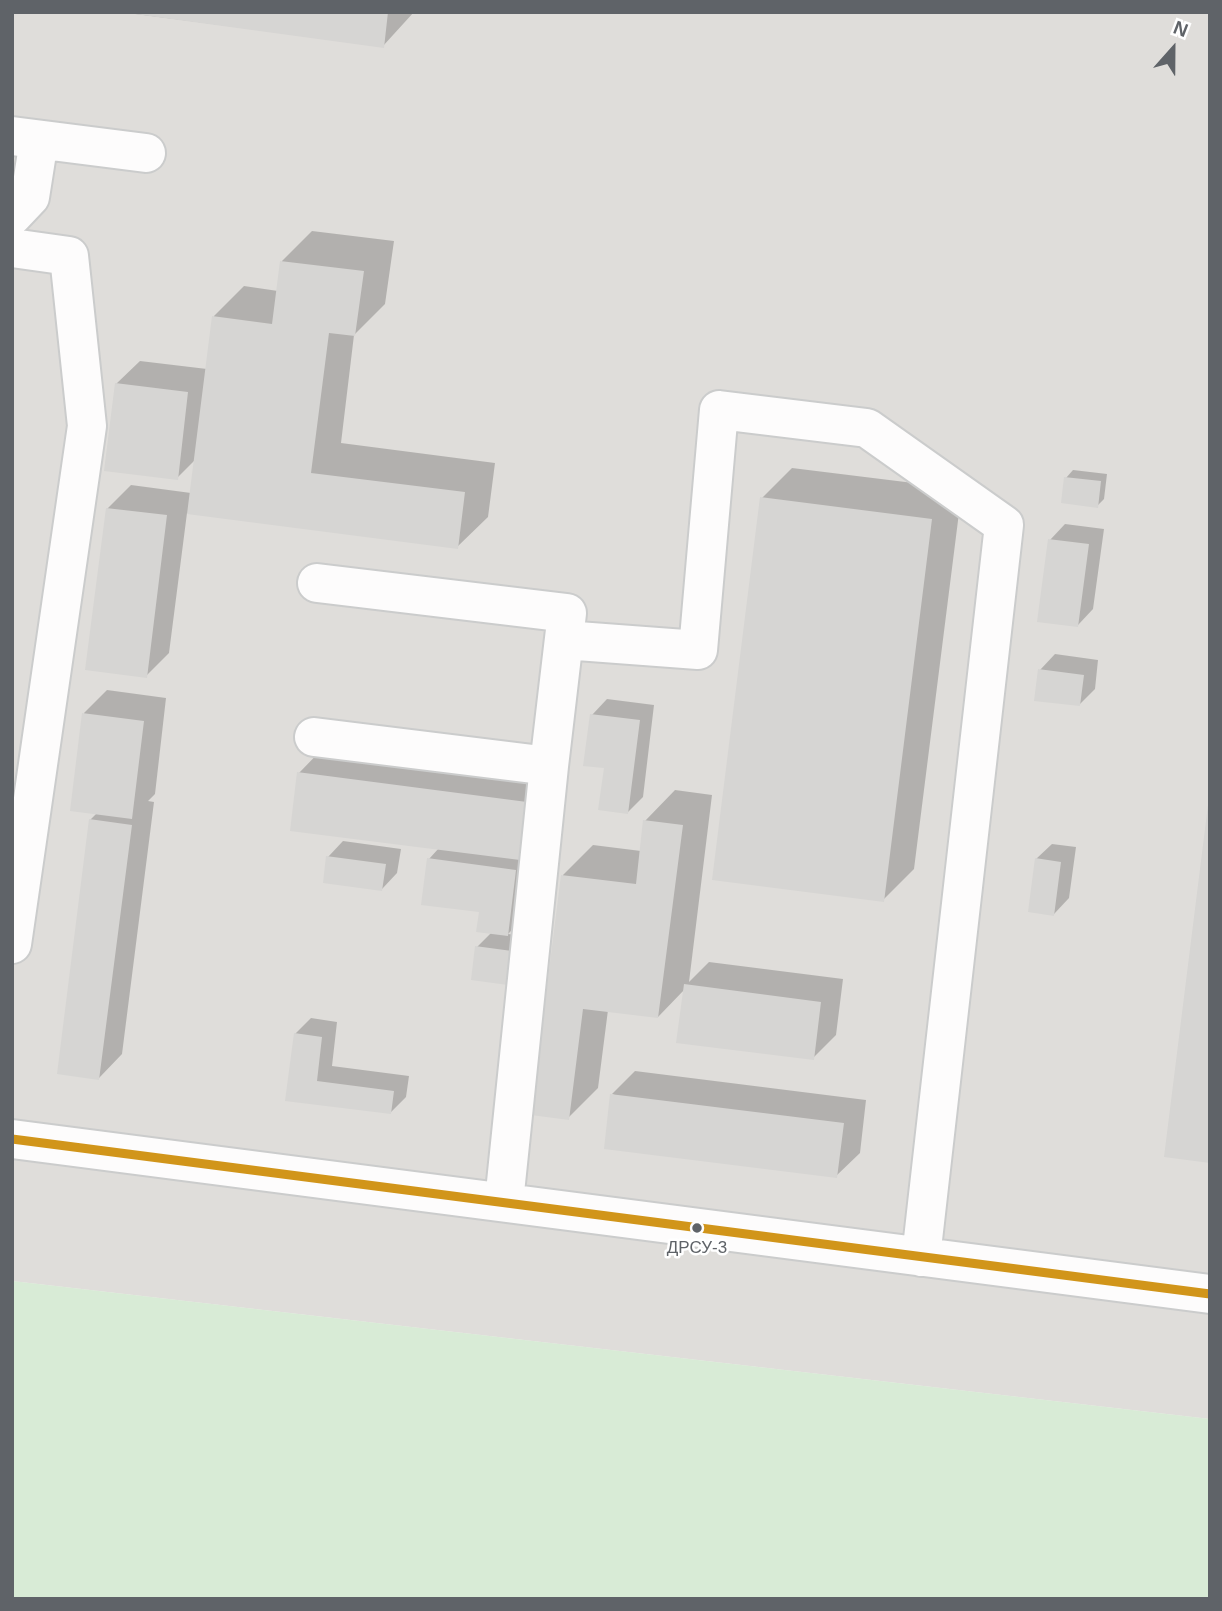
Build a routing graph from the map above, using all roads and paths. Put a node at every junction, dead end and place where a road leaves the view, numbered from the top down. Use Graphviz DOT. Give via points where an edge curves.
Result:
graph roads {
  1 [pos="26,138"];
  2 [pos="146,153"];
  3 [pos="12,216"];
  4 [pos="12,248"];
  5 [pos="317,583"];
  6 [pos="564,639"];
  7 [pos="314,737"];
  8 [pos="550,766"];
  9 [pos="20,844"];
  10 [pos="12,944"];
  11 [pos="12,1139"];
  12 [pos="504,1202"];
  13 [pos="921,1257"];
  14 [pos="1210,1294"];
  1 -- 2 [label="street"];
  1 -- 3 [label="street" via="30,197"];
  4 -- 9 [label="street" via="69,256 87,426"];
  5 -- 6 [label="street" via="567,613"];
  6 -- 8 [label="street"];
  6 -- 13 [label="street" via="698,650 719,410 867,428 1004,525"];
  7 -- 8 [label="street"];
  8 -- 12 [label="street"];
  9 -- 10 [label="street"];
  11 -- 12 [label="street"];
  12 -- 13 [label="street"];
  13 -- 14 [label="street"];
}
